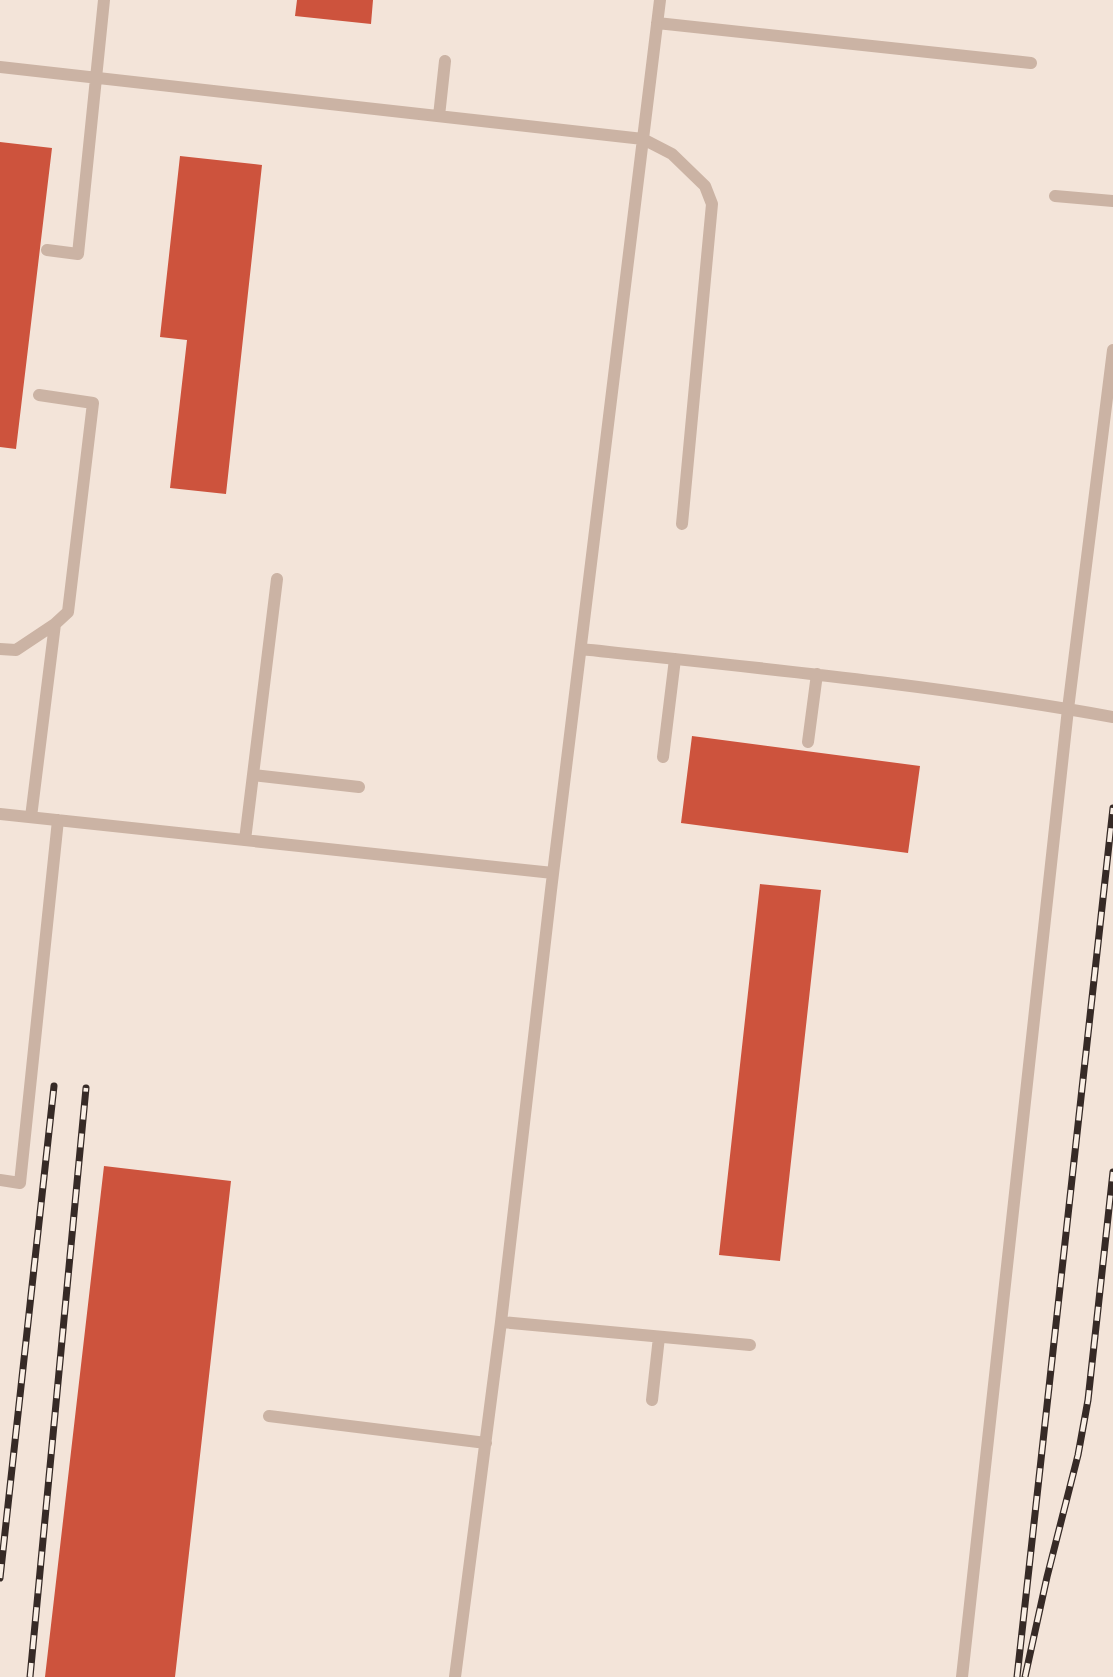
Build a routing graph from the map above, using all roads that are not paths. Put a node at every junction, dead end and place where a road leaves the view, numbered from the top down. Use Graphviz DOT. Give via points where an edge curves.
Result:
graph roads {
  1 [pos="104,0"];
  2 [pos="660,0"];
  3 [pos="657,23"];
  4 [pos="445,61"];
  5 [pos="1031,63"];
  6 [pos="0,67"];
  7 [pos="97,77"];
  8 [pos="439,116"];
  9 [pos="643,139"];
  10 [pos="1055,196"];
  11 [pos="1113,201"];
  12 [pos="47,250"];
  13 [pos="1113,350"];
  14 [pos="39,395"];
  15 [pos="682,524"];
  16 [pos="277,579"];
  17 [pos="55,624"];
  18 [pos="0,649"];
  19 [pos="581,649"];
  20 [pos="675,659"];
  21 [pos="817,674"];
  22 [pos="1068,709"];
  23 [pos="1113,717"];
  24 [pos="808,742"];
  25 [pos="663,757"];
  26 [pos="253,775"];
  27 [pos="359,787"];
  28 [pos="0,814"];
  29 [pos="31,817"];
  30 [pos="58,820"];
  31 [pos="245,840"];
  32 [pos="553,873"];
  33 [pos="0,1180"];
  34 [pos="501,1322"];
  35 [pos="660,1336"];
  36 [pos="750,1345"];
  37 [pos="652,1400"];
  38 [pos="269,1416"];
  39 [pos="486,1443"];
  40 [pos="455,1677"];
  41 [pos="962,1677"];
  1 -- 7 [label="lane"];
  2 -- 3 [label="lane"];
  3 -- 5 [label="lane"];
  3 -- 9 [label="lane"];
  4 -- 8 [label="lane"];
  6 -- 7 [label="lane"];
  7 -- 8 [label="lane"];
  7 -- 12 [label="lane" via="78,254"];
  8 -- 9 [label="lane"];
  9 -- 15 [label="lane" via="672,154 705,186 712,204"];
  9 -- 19 [label="lane"];
  10 -- 11 [label="lane"];
  13 -- 22 [label="lane"];
  14 -- 17 [label="lane" via="93,403 68,612"];
  16 -- 26 [label="lane"];
  17 -- 18 [label="lane" via="16,650"];
  17 -- 29 [label="lane"];
  19 -- 20 [label="lane"];
  19 -- 32 [label="lane"];
  20 -- 21 [label="lane"];
  20 -- 25 [label="lane"];
  21 -- 22 [label="lane"];
  21 -- 24 [label="lane"];
  22 -- 23 [label="lane"];
  22 -- 41 [label="lane"];
  26 -- 27 [label="lane"];
  26 -- 31 [label="lane"];
  28 -- 29 [label="lane"];
  29 -- 30 [label="lane"];
  30 -- 31 [label="lane"];
  30 -- 33 [label="lane" via="20,1183"];
  31 -- 32 [label="lane"];
  32 -- 34 [label="lane"];
  34 -- 35 [label="lane"];
  34 -- 39 [label="lane"];
  35 -- 36 [label="lane"];
  35 -- 37 [label="lane"];
  38 -- 39 [label="lane"];
  39 -- 40 [label="lane"];
}
